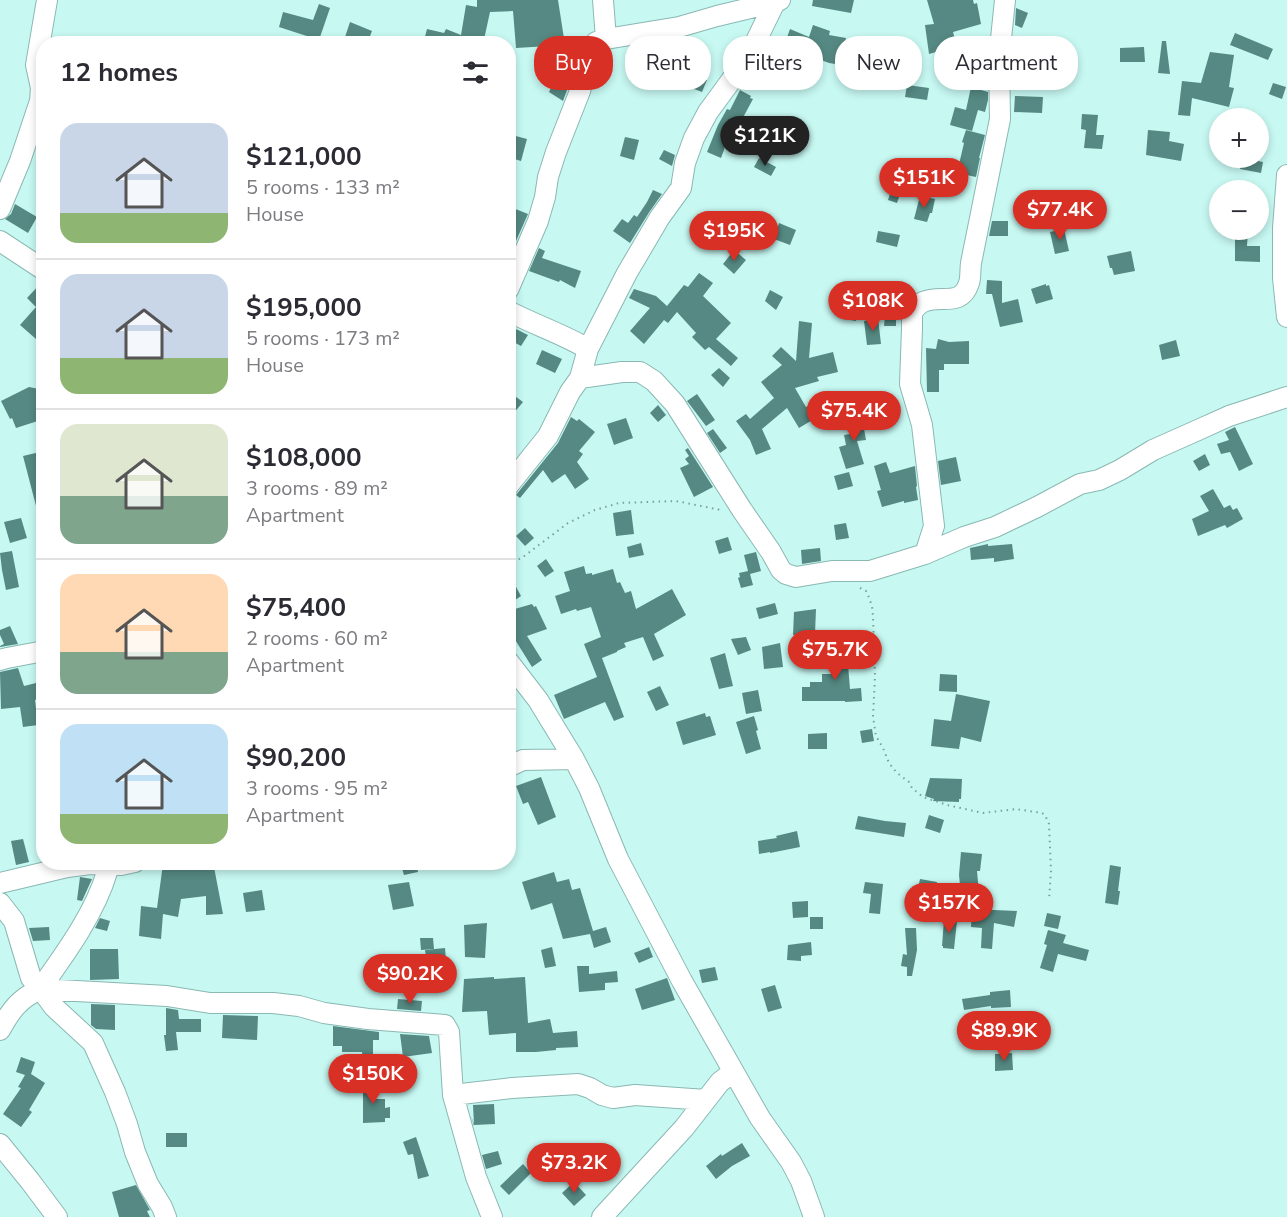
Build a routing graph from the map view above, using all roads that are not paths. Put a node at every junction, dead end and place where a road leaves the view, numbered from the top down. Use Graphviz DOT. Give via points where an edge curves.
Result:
graph roads {
  1 [pos="47,0"];
  2 [pos="603,0"];
  3 [pos="1005,0"];
  4 [pos="778,1"];
  5 [pos="41,36"];
  6 [pos="606,36"];
  7 [pos="613,38"];
  8 [pos="580,90"];
  9 [pos="36,113"];
  10 [pos="1287,175"];
  11 [pos="0,209"];
  12 [pos="0,241"];
  13 [pos="36,265"];
  14 [pos="516,272"];
  15 [pos="516,314"];
  16 [pos="1287,317"];
  17 [pos="588,349"];
  18 [pos="580,378"];
  19 [pos="1286,395"];
  20 [pos="516,476"];
  21 [pos="925,554"];
  22 [pos="36,653"];
  23 [pos="0,660"];
  24 [pos="516,672"];
  25 [pos="574,759"];
  26 [pos="516,763"];
  27 [pos="54,870"];
  28 [pos="106,870"];
  29 [pos="0,882"];
  30 [pos="0,903"];
  31 [pos="40,989"];
  32 [pos="0,1030"];
  33 [pos="733,1072"];
  34 [pos="453,1095"];
  35 [pos="706,1100"];
  36 [pos="0,1144"];
  37 [pos="57,1217"];
  38 [pos="165,1217"];
  39 [pos="492,1217"];
  40 [pos="602,1217"];
  41 [pos="814,1217"];
  1 -- 5 [label="street"];
  2 -- 6 [label="street"];
  3 -- 21 [label="street" via="999,57 999,118 969,282 957,299 930,300 912,312 910,384 922,425 934,526"];
  4 -- 7 [label="street" via="679,27"];
  4 -- 17 [label="street" via="738,71 708,112 685,163 681,188 627,273"];
  8 -- 14 [label="street" via="551,169 538,221"];
  9 -- 11 [label="street"];
  10 -- 16 [label="street" via="1283,278"];
  12 -- 13 [label="street"];
  15 -- 17 [label="street"];
  17 -- 18 [label="street"];
  18 -- 20 [label="street" via="548,436"];
  18 -- 21 [label="street" via="640,372 654,381 675,404 786,574 796,577 832,571 870,571"];
  19 -- 21 [label="street" via="1229,416 1153,450 1099,480 1080,484 995,527"];
  22 -- 23 [label="street"];
  24 -- 25 [label="street"];
  25 -- 26 [label="street"];
  25 -- 33 [label="street" via="618,859"];
  27 -- 29 [label="street"];
  28 -- 31 [label="street" via="97,899"];
  30 -- 31 [label="street" via="14,921 28,974"];
  31 -- 32 [label="street" via="16,1005"];
  31 -- 34 [label="street" via="167,996 210,1004 273,1003 346,1016 445,1025 449,1032"];
  31 -- 38 [label="street" via="93,1043 148,1184"];
  33 -- 35 [label="street"];
  33 -- 41 [label="street" via="791,1162"];
  34 -- 35 [label="street" via="578,1084 613,1098 635,1095"];
  34 -- 39 [label="street" via="476,1177"];
  35 -- 40 [label="street"];
  36 -- 37 [label="street"];
}
